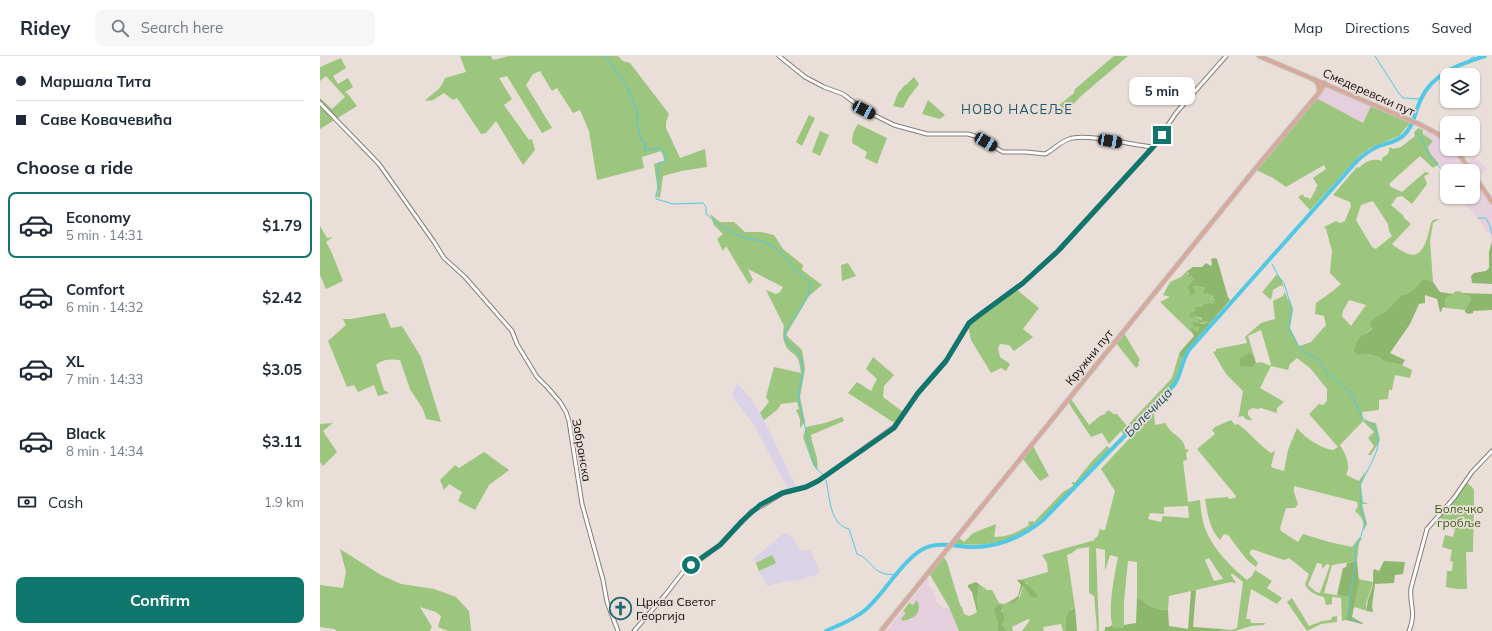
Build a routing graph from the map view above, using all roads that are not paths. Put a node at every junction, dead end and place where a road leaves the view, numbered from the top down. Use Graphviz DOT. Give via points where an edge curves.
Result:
graph roads {
  1 [pos="779,56"];
  2 [pos="1226,56"];
  3 [pos="1259,56"];
  4 [pos="1314,78"];
  5 [pos="1324,83"];
  6 [pos="1330,86"];
  7 [pos="1320,89"];
  8 [pos="320,103"];
  9 [pos="1440,136"];
  10 [pos="1153,147"];
  11 [pos="1480,184"];
  12 [pos="1492,202"];
  13 [pos="1492,450"];
  14 [pos="618,631"];
  15 [pos="634,631"];
  16 [pos="880,631"];
  17 [pos="1409,631"];
  1 -- 10 [label="street" via="802,75 840,92 864,110 890,123 927,134 968,134 1003,152 1044,154 1070,138 1093,138"];
  2 -- 10 [label="street" via="1176,113"];
  3 -- 4 [label="main road, Смедеревски пут"];
  4 -- 5 [label="main road, Смедеревски пут"];
  4 -- 7 [label="main road"];
  5 -- 6 [label="main road, Смедеревски пут"];
  5 -- 7 [label="main road, Кружни пут"];
  6 -- 7 [label="main road"];
  6 -- 9 [label="main road, Смедеревски пут"];
  7 -- 16 [label="main road, Кружни пут"];
  8 -- 14 [label="street, Забранска" via="379,164 444,258 465,277 512,331 516,344 537,377 566,412 582,504 607,602"];
  10 -- 15 [label="street" via="1058,251 1023,283 969,323 946,361 918,393 894,428 835,471 812,484 776,497 751,512 720,545 683,572"];
  11 -- 12 [label="main road"];
  13 -- 17 [label="street" via="1427,529 1411,588 1414,615"];
}
